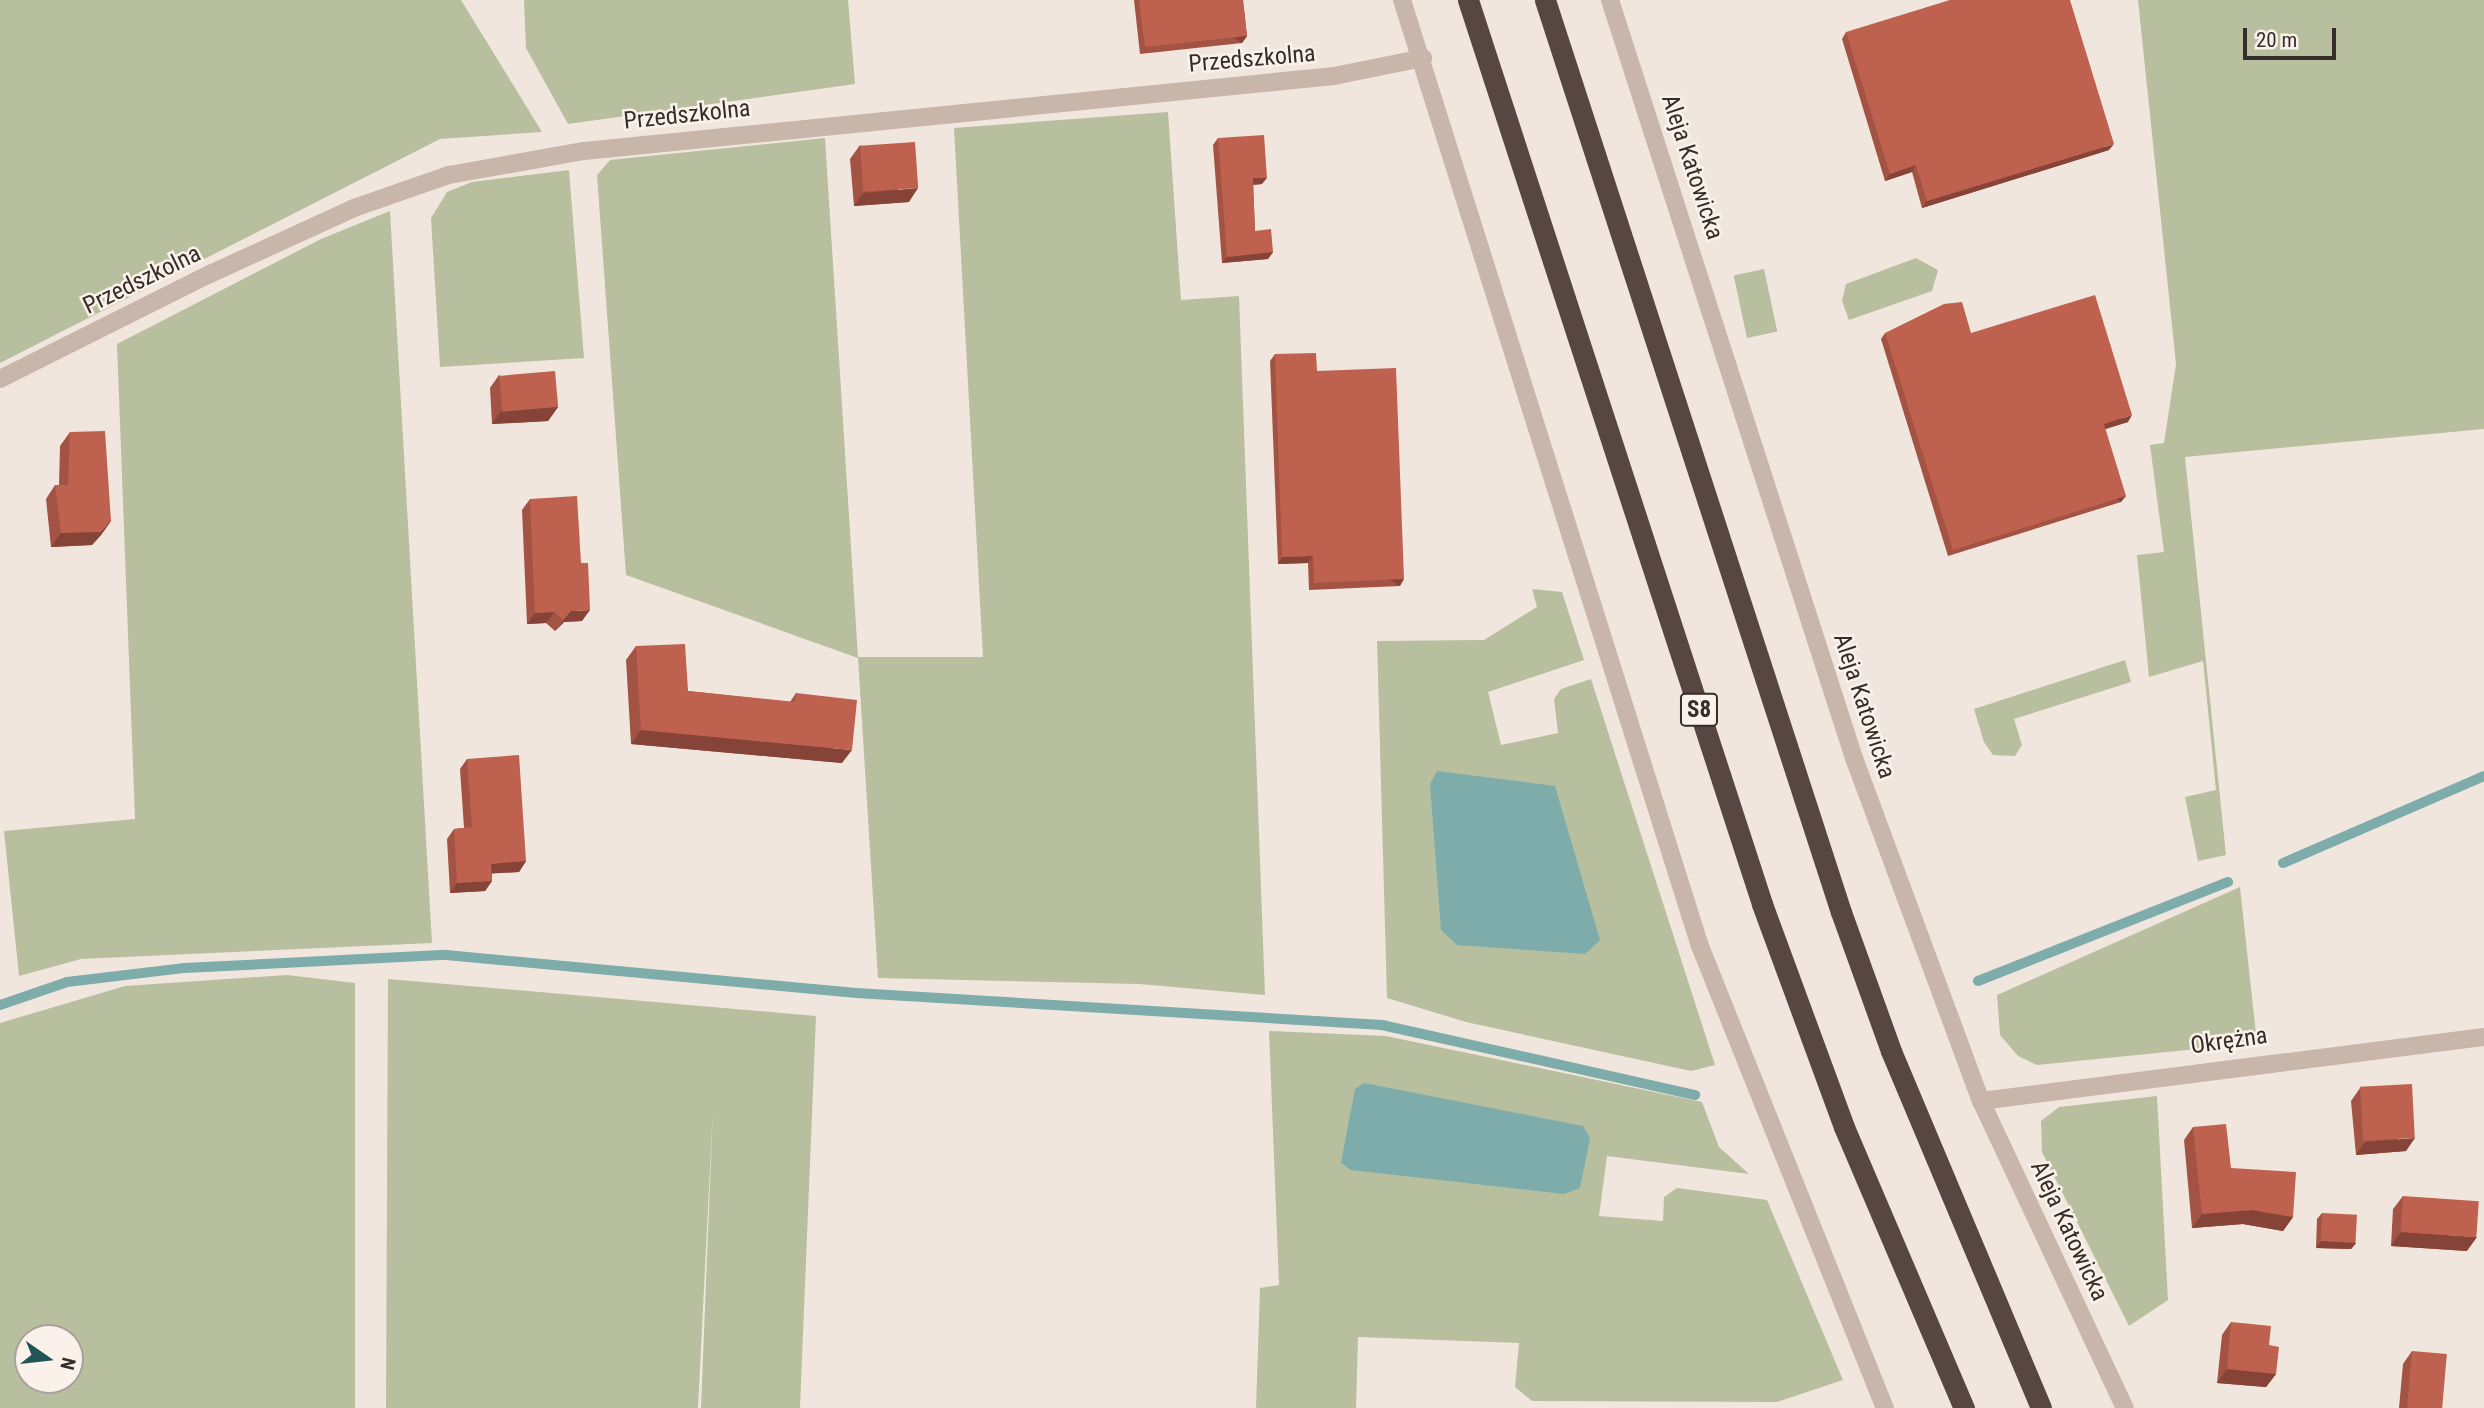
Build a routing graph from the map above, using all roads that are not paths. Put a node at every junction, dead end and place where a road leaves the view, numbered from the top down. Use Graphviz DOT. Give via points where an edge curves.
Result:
graph roads {
  1 [pos="1402,0"];
  2 [pos="1468,0"];
  3 [pos="1545,0"];
  4 [pos="1610,0"];
  5 [pos="1423,58"];
  6 [pos="0,379"];
  7 [pos="2484,1037"];
  8 [pos="1981,1101"];
  9 [pos="1885,1408"];
  10 [pos="1964,1408"];
  11 [pos="2040,1408"];
  12 [pos="2125,1408"];
  1 -- 5 [label="street"];
  2 -- 10 [label="highway, S8" via="1762,904 1844,1127"];
  3 -- 11 [label="highway" via="1841,912 1891,1051"];
  4 -- 8 [label="street, Aleja Katowicka" via="1854,758"];
  5 -- 6 [label="street, Przedszkolna" via="1334,76 584,151 449,175 270,246"];
  5 -- 9 [label="street" via="1700,946"];
  7 -- 8 [label="street, Okrężna"];
  8 -- 12 [label="street, Aleja Katowicka"];
}
